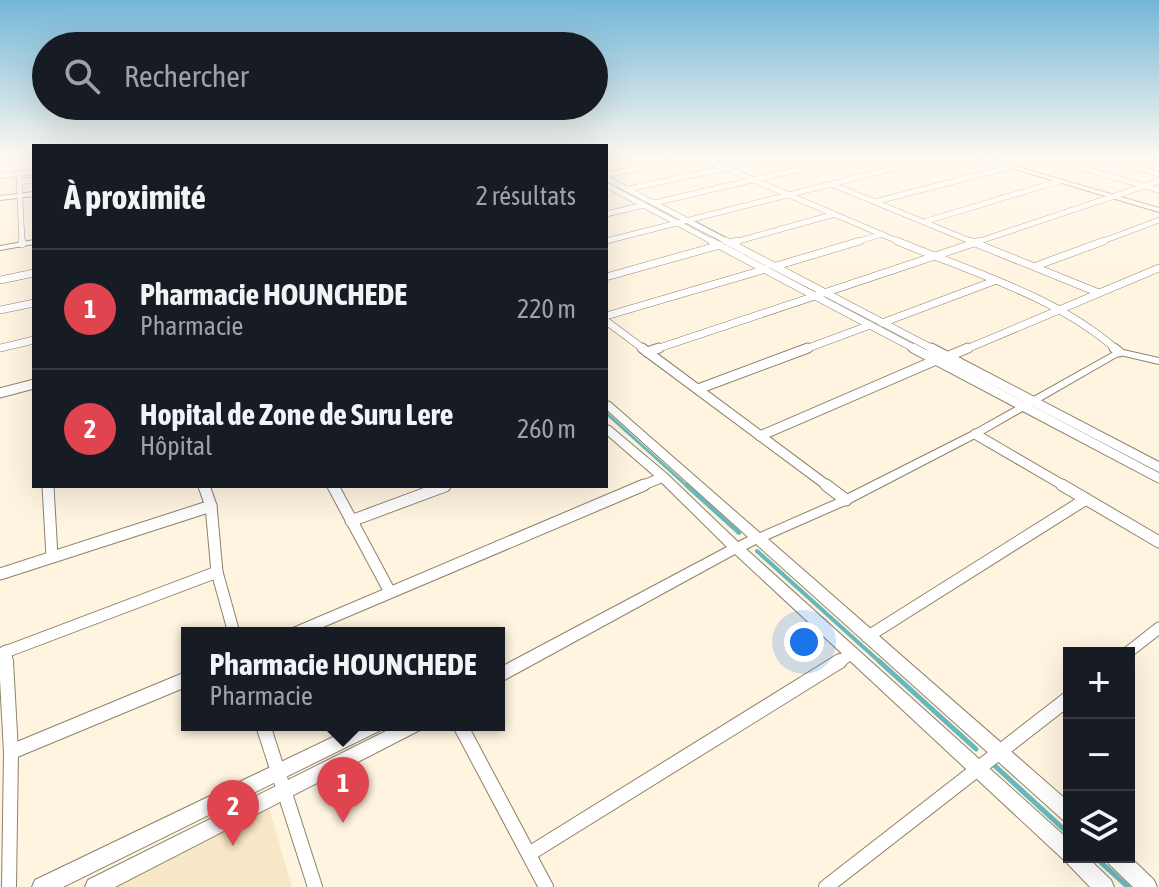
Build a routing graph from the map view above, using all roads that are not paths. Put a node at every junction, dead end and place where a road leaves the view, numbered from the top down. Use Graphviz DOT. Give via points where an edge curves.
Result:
graph roads {
  1 [pos="21,199"];
  2 [pos="634,199"];
  3 [pos="647,199"];
  4 [pos="670,199"];
  5 [pos="771,199"];
  6 [pos="800,199"];
  7 [pos="870,199"];
  8 [pos="887,199"];
  9 [pos="998,199"];
  10 [pos="1105,199"];
  11 [pos="1121,199"];
  12 [pos="877,202"];
  13 [pos="654,203"];
  14 [pos="644,205"];
  15 [pos="1159,210"];
  16 [pos="608,214"];
  17 [pos="835,214"];
  18 [pos="32,216"];
  19 [pos="21,219"];
  20 [pos="687,220"];
  21 [pos="1159,220"];
  22 [pos="927,221"];
  23 [pos="677,222"];
  24 [pos="882,234"];
  25 [pos="608,240"];
  26 [pos="32,242"];
  27 [pos="979,242"];
  28 [pos="730,243"];
  29 [pos="22,244"];
  30 [pos="720,245"];
  31 [pos="2,247"];
  32 [pos="936,257"];
  33 [pos="767,266"];
  34 [pos="1036,266"];
  35 [pos="1159,268"];
  36 [pos="32,273"];
  37 [pos="608,276"];
  38 [pos="0,280"];
  39 [pos="994,281"];
  40 [pos="826,292"];
  41 [pos="1099,293"];
  42 [pos="816,296"];
  43 [pos="32,303"];
  44 [pos="0,310"];
  45 [pos="1061,310"];
  46 [pos="608,318"];
  47 [pos="608,321"];
  48 [pos="882,323"];
  49 [pos="870,325"];
  50 [pos="32,340"];
  51 [pos="0,348"];
  52 [pos="647,352"];
  53 [pos="1119,352"];
  54 [pos="949,356"];
  55 [pos="936,360"];
  56 [pos="1159,361"];
  57 [pos="32,385"];
  58 [pos="698,389"];
  59 [pos="0,393"];
  60 [pos="1029,404"];
  61 [pos="608,406"];
  62 [pos="608,430"];
  63 [pos="975,434"];
  64 [pos="760,436"];
  65 [pos="1156,462"];
  66 [pos="663,477"];
  67 [pos="1159,478"];
  68 [pos="52,488"];
  69 [pos="205,488"];
  70 [pos="334,488"];
  71 [pos="440,488"];
  72 [pos="1086,499"];
  73 [pos="846,500"];
  74 [pos="211,506"];
  75 [pos="351,521"];
  76 [pos="755,539"];
  77 [pos="1159,542"];
  78 [pos="736,548"];
  79 [pos="52,557"];
  80 [pos="217,572"];
  81 [pos="0,574"];
  82 [pos="390,592"];
  83 [pos="232,627"];
  84 [pos="309,627"];
  85 [pos="1159,628"];
  86 [pos="867,637"];
  87 [pos="1135,647"];
  88 [pos="3,652"];
  89 [pos="851,654"];
  90 [pos="505,673"];
  91 [pos="181,681"];
  92 [pos="1063,703"];
  93 [pos="265,731"];
  94 [pos="363,731"];
  95 [pos="402,731"];
  96 [pos="463,731"];
  97 [pos="11,752"];
  98 [pos="998,753"];
  99 [pos="976,770"];
  100 [pos="279,772"];
  101 [pos="283,791"];
  102 [pos="1063,809"];
  103 [pos="1063,848"];
  104 [pos="529,854"];
  105 [pos="1079,863"];
  106 [pos="1122,863"];
  107 [pos="9,887"];
  108 [pos="42,887"];
  109 [pos="95,887"];
  110 [pos="315,887"];
  111 [pos="546,887"];
  112 [pos="826,887"];
  113 [pos="1104,887"];
  114 [pos="1147,887"];
  1 -- 19 [label="street"];
  2 -- 14 [label="street"];
  3 -- 13 [label="street"];
  4 -- 13 [label="street"];
  5 -- 20 [label="street"];
  6 -- 17 [label="street"];
  7 -- 12 [label="street"];
  8 -- 12 [label="street"];
  9 -- 22 [label="street"];
  10 -- 27 [label="street"];
  11 -- 15 [label="street"];
  12 -- 22 [label="street"];
  13 -- 20 [label="street"];
  14 -- 16 [label="street"];
  14 -- 23 [label="street"];
  17 -- 24 [label="street"];
  17 -- 28 [label="street"];
  18 -- 19 [label="street"];
  19 -- 29 [label="street"];
  20 -- 23 [label="street"];
  20 -- 28 [label="street"];
  21 -- 34 [label="street"];
  22 -- 27 [label="street"];
  23 -- 25 [label="street"];
  23 -- 30 [label="street"];
  24 -- 32 [label="street"];
  24 -- 33 [label="street"];
  26 -- 29 [label="street"];
  27 -- 32 [label="street"];
  27 -- 34 [label="street"];
  28 -- 33 [label="street"];
  29 -- 31 [label="street"];
  30 -- 33 [label="street"];
  30 -- 37 [label="street"];
  32 -- 39 [label="street"];
  32 -- 40 [label="street"];
  33 -- 40 [label="street"];
  33 -- 42 [label="street"];
  33 -- 46 [label="street"];
  34 -- 41 [label="street"];
  35 -- 41 [label="street"];
  36 -- 38 [label="street"];
  39 -- 45 [label="street"];
  39 -- 48 [label="street"];
  40 -- 42 [label="street"];
  40 -- 48 [label="street"];
  41 -- 45 [label="street"];
  42 -- 49 [label="street"];
  42 -- 52 [label="street"];
  43 -- 44 [label="street"];
  45 -- 53 [label="street"];
  45 -- 54 [label="street"];
  47 -- 52 [label="street"];
  48 -- 54 [label="street"];
  49 -- 55 [label="street"];
  49 -- 58 [label="street"];
  50 -- 51 [label="street"];
  52 -- 58 [label="street"];
  53 -- 56 [label="street"];
  53 -- 60 [label="street"];
  54 -- 60 [label="street"];
  55 -- 60 [label="street"];
  55 -- 64 [label="street"];
  57 -- 59 [label="street"];
  58 -- 64 [label="street"];
  60 -- 63 [label="street"];
  60 -- 65 [label="street"];
  60 -- 67 [label="street"];
  61 -- 76 [label="street"];
  62 -- 66 [label="street"];
  63 -- 72 [label="street"];
  63 -- 73 [label="street"];
  64 -- 73 [label="street"];
  66 -- 78 [label="street"];
  66 -- 82 [label="street"];
  68 -- 79 [label="street"];
  69 -- 74 [label="street"];
  70 -- 75 [label="street"];
  71 -- 75 [label="street"];
  72 -- 77 [label="street"];
  72 -- 86 [label="street"];
  73 -- 76 [label="street"];
  74 -- 79 [label="street"];
  74 -- 80 [label="street"];
  75 -- 82 [label="street"];
  76 -- 78 [label="street"];
  76 -- 86 [label="street"];
  78 -- 89 [label="street"];
  78 -- 90 [label="street"];
  79 -- 81 [label="street"];
  80 -- 83 [label="street"];
  80 -- 88 [label="street"];
  82 -- 84 [label="street"];
  85 -- 87 [label="street"];
  86 -- 98 [label="street"];
  88 -- 97 [label="street"];
  89 -- 99 [label="street"];
  89 -- 104 [label="street"];
  91 -- 97 [label="street"];
  92 -- 98 [label="street"];
  93 -- 100 [label="street"];
  94 -- 100 [label="street"];
  95 -- 101 [label="street"];
  96 -- 104 [label="street"];
  97 -- 107 [label="street"];
  98 -- 99 [label="street"];
  98 -- 102 [label="street"];
  99 -- 103 [label="street"];
  99 -- 112 [label="street"];
  100 -- 101 [label="street"];
  100 -- 108 [label="street"];
  101 -- 109 [label="street"];
  101 -- 110 [label="street"];
  104 -- 111 [label="street"];
  105 -- 113 [label="street"];
  106 -- 114 [label="street"];
}
